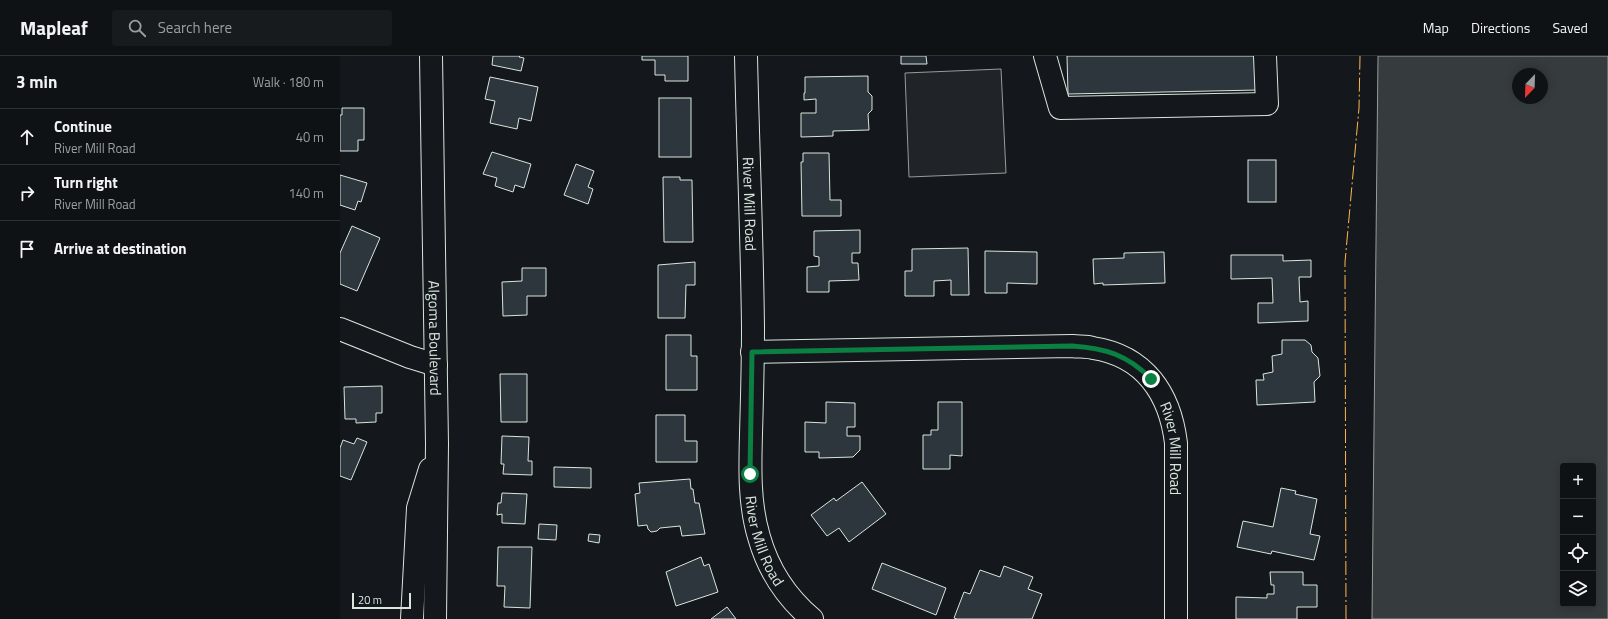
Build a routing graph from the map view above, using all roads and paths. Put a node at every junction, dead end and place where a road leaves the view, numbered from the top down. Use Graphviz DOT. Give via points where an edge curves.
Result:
graph roads {
  1 [pos="431,56"];
  2 [pos="746,56"];
  3 [pos="1045,56"];
  4 [pos="1265,56"];
  5 [pos="340,329"];
  6 [pos="752,352"];
  7 [pos="436,364"];
  8 [pos="437,444"];
  9 [pos="412,619"];
  10 [pos="435,619"];
  11 [pos="812,619"];
  12 [pos="1176,619"];
  1 -- 7 [label="street, Algoma Boulevard"];
  2 -- 6 [label="street, River Mill Road"];
  3 -- 4 [label="street" via="1060,108 1267,104"];
  5 -- 7 [label="street" via="410,357"];
  6 -- 11 [label="street, River Mill Road" via="750,474 758,535 782,588"];
  6 -- 12 [label="street, River Mill Road" via="1072,346 1093,348 1127,359 1141,368 1161,392 1174,425"];
  7 -- 8 [label="street, Algoma Boulevard"];
  8 -- 9 [label="street" via="418,508"];
  8 -- 10 [label="street, Algoma Boulevard"];
}
